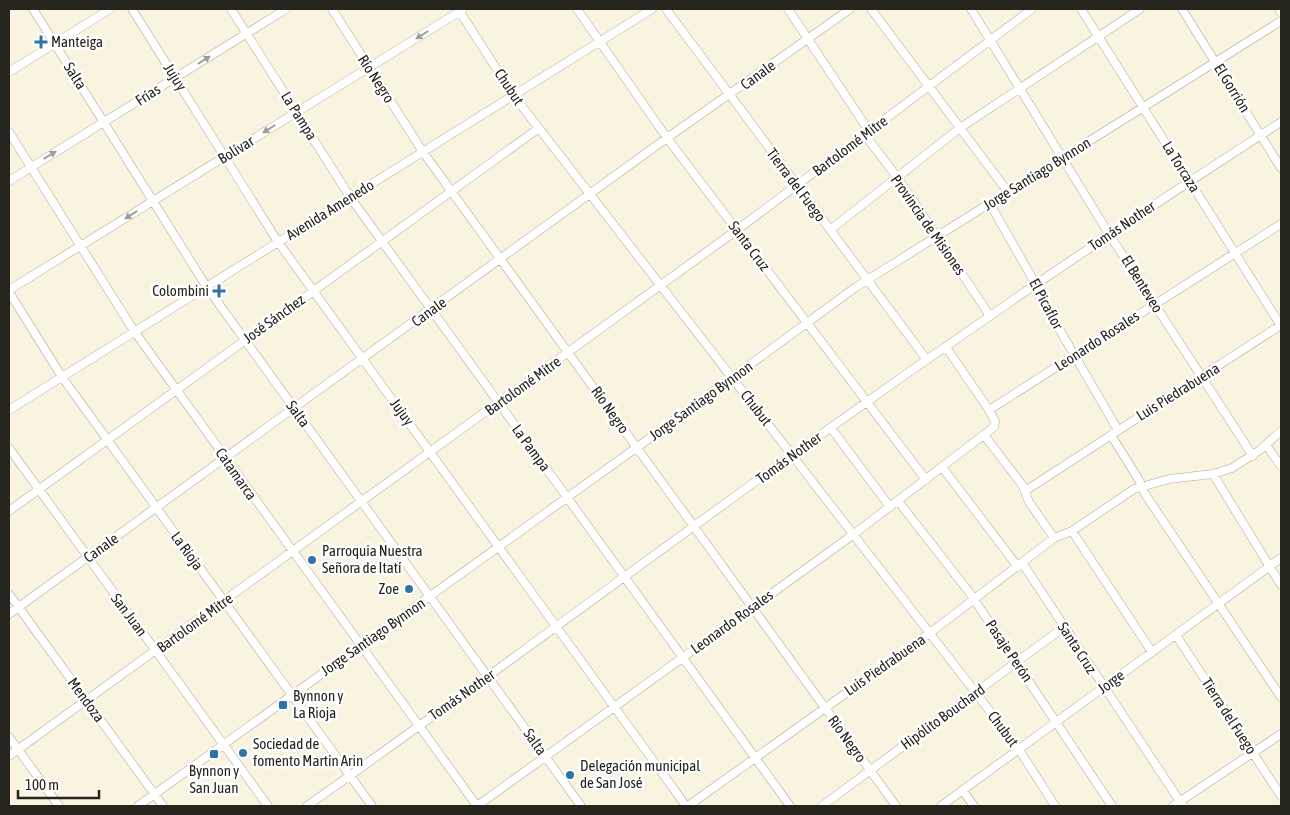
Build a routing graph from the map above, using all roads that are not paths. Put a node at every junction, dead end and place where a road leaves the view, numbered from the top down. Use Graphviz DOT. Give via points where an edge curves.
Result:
graph roads {
  1 [pos="33,9"];
  2 [pos="110,9"];
  3 [pos="132,9"];
  4 [pos="231,9"];
  5 [pos="286,9"];
  6 [pos="332,9"];
  7 [pos="577,9"];
  8 [pos="652,9"];
  9 [pos="666,9"];
  10 [pos="788,9"];
  11 [pos="850,9"];
  12 [pos="871,9"];
  13 [pos="971,9"];
  14 [pos="1032,9"];
  15 [pos="1081,9"];
  16 [pos="1140,9"];
  17 [pos="1182,9"];
  18 [pos="1279,9"];
  19 [pos="460,10"];
  20 [pos="1281,13"];
  21 [pos="1281,21"];
  22 [pos="247,34"];
  23 [pos="1099,36"];
  24 [pos="807,39"];
  25 [pos="990,40"];
  26 [pos="598,42"];
  27 [pos="54,43"];
  28 [pos="1215,62"];
  29 [pos="369,68"];
  30 [pos="9,72"];
  31 [pos="175,78"];
  32 [pos="927,87"];
  33 [pos="1019,87"];
  34 [pos="514,96"];
  35 [pos="729,96"];
  36 [pos="1143,108"];
  37 [pos="296,112"];
  38 [pos="1281,122"];
  39 [pos="104,123"];
  40 [pos="539,128"];
  41 [pos="960,128"];
  42 [pos="9,132"];
  43 [pos="867,133"];
  44 [pos="1261,135"];
  45 [pos="667,138"];
  46 [pos="423,152"];
  47 [pos="225,157"];
  48 [pos="1063,158"];
  49 [pos="30,167"];
  50 [pos="1281,168"];
  51 [pos="898,179"];
  52 [pos="9,181"];
  53 [pos="1190,181"];
  54 [pos="797,186"];
  55 [pos="451,190"];
  56 [pos="1008,192"];
  57 [pos="591,195"];
  58 [pos="350,197"];
  59 [pos="153,202"];
  60 [pos="990,204"];
  61 [pos="1281,224"];
  62 [pos="737,230"];
  63 [pos="830,230"];
  64 [pos="1109,234"];
  65 [pos="938,236"];
  66 [pos="383,241"];
  67 [pos="278,242"];
  68 [pos="81,247"];
  69 [pos="1236,253"];
  70 [pos="501,260"];
  71 [pos="867,280"];
  72 [pos="661,285"];
  73 [pos="1035,285"];
  74 [pos="206,286"];
  75 [pos="314,290"];
  76 [pos="9,291"];
  77 [pos="1154,304"];
  78 [pos="432,309"];
  79 [pos="990,316"];
  80 [pos="806,323"];
  81 [pos="1281,326"];
  82 [pos="134,331"];
  83 [pos="245,340"];
  84 [pos="946,348"];
  85 [pos="568,352"];
  86 [pos="1075,355"];
  87 [pos="364,359"];
  88 [pos="927,360"];
  89 [pos="62,377"];
  90 [pos="1200,377"];
  91 [pos="732,378"];
  92 [pos="176,390"];
  93 [pos="867,402"];
  94 [pos="499,403"];
  95 [pos="294,409"];
  96 [pos="9,410"];
  97 [pos="989,410"];
  98 [pos="831,428"];
  99 [pos="1118,430"];
  100 [pos="1281,432"];
  101 [pos="984,435"];
  102 [pos="1111,436"];
  103 [pos="106,439"];
  104 [pos="1266,445"];
  105 [pos="9,448"];
  106 [pos="636,448"];
  107 [pos="431,452"];
  108 [pos="792,455"];
  109 [pos="1252,456"];
  110 [pos="225,458"];
  111 [pos="1281,466"];
  112 [pos="942,467"];
  113 [pos="1213,474"];
  114 [pos="926,480"];
  115 [pos="1142,486"];
  116 [pos="39,489"];
  117 [pos="1025,491"];
  118 [pos="567,497"];
  119 [pos="361,501"];
  120 [pos="898,501"];
  121 [pos="890,507"];
  122 [pos="156,508"];
  123 [pos="9,511"];
  124 [pos="694,528"];
  125 [pos="1072,531"];
  126 [pos="854,534"];
  127 [pos="1054,538"];
  128 [pos="498,547"];
  129 [pos="291,552"];
  130 [pos="87,558"];
  131 [pos="1281,558"];
  132 [pos="1020,565"];
  133 [pos="1270,567"];
  134 [pos="625,577"];
  135 [pos="1281,585"];
  136 [pos="9,594"];
  137 [pos="430,596"];
  138 [pos="974,599"];
  139 [pos="224,602"];
  140 [pos="1219,603"];
  141 [pos="18,608"];
  142 [pos="751,608"];
  143 [pos="9,614"];
  144 [pos="556,627"];
  145 [pos="1064,627"];
  146 [pos="930,633"];
  147 [pos="1176,636"];
  148 [pos="361,646"];
  149 [pos="156,651"];
  150 [pos="1152,652"];
  151 [pos="683,657"];
  152 [pos="1017,662"];
  153 [pos="489,677"];
  154 [pos="1103,688"];
  155 [pos="976,693"];
  156 [pos="292,695"];
  157 [pos="1281,697"];
  158 [pos="86,700"];
  159 [pos="614,708"];
  160 [pos="824,708"];
  161 [pos="1056,721"];
  162 [pos="419,726"];
  163 [pos="1281,734"];
  164 [pos="9,738"];
  165 [pos="223,745"];
  166 [pos="1018,748"];
  167 [pos="17,750"];
  168 [pos="1253,753"];
  169 [pos="9,756"];
  170 [pos="546,757"];
  171 [pos="755,758"];
  172 [pos="870,770"];
  173 [pos="351,775"];
  174 [pos="963,791"];
  175 [pos="154,794"];
  176 [pos="1281,796"];
  177 [pos="1179,805"];
  178 [pos="59,806"];
  179 [pos="138,806"];
  180 [pos="163,806"];
  181 [pos="268,806"];
  182 [pos="307,806"];
  183 [pos="372,806"];
  184 [pos="477,806"];
  185 [pos="581,806"];
  186 [pos="687,806"];
  187 [pos="790,806"];
  188 [pos="822,806"];
  189 [pos="896,806"];
  190 [pos="942,806"];
  191 [pos="974,806"];
  192 [pos="1055,806"];
  193 [pos="1112,806"];
  1 -- 27 [label="street, Salta"];
  2 -- 27 [label="street"];
  3 -- 31 [label="street, Jujuy"];
  4 -- 22 [label="street, La Pampa"];
  5 -- 22 [label="street, Frías"];
  6 -- 29 [label="street, Río Negro"];
  7 -- 26 [label="street, Santa Cruz"];
  8 -- 26 [label="street, Avenida Amenedo"];
  9 -- 35 [label="street, Tierra del Fuego"];
  10 -- 24 [label="street, Provincia de Misiones"];
  11 -- 24 [label="street, Canale"];
  12 -- 32 [label="street"];
  13 -- 25 [label="street, El Benteveo"];
  14 -- 25 [label="street, Bartolomé Mitre"];
  15 -- 23 [label="street, La Torcaza"];
  16 -- 23 [label="street"];
  17 -- 28 [label="street, El Gorrión"];
  18 -- 20 [label="street"];
  19 -- 29 [label="street, Bolívar, one-way"];
  19 -- 34 [label="street, Chubut"];
  21 -- 28 [label="street, Jorge Santiago Bynnon"];
  31 -- 22 [label="street, Frías, one-way"];
  22 -- 37 [label="street, La Pampa"];
  23 -- 33 [label="street"];
  23 -- 36 [label="street, La Torcaza"];
  24 -- 35 [label="street, Canale"];
  24 -- 43 [label="street, Provincia de Misiones"];
  25 -- 32 [label="street, Bartolomé Mitre"];
  25 -- 33 [label="street, El Benteveo"];
  26 -- 34 [label="street, Avenida Amenedo"];
  26 -- 45 [label="street, Santa Cruz"];
  27 -- 30 [label="street"];
  27 -- 39 [label="street, Salta"];
  28 -- 36 [label="street, Jorge Santiago Bynnon"];
  28 -- 44 [label="street, El Gorrión"];
  29 -- 37 [label="street, Bolívar"];
  29 -- 46 [label="street, Río Negro"];
  31 -- 39 [label="street, Frías"];
  31 -- 47 [label="street, Jujuy"];
  32 -- 41 [label="street"];
  32 -- 43 [label="street, Bartolomé Mitre"];
  33 -- 41 [label="street"];
  33 -- 48 [label="street, El Benteveo"];
  34 -- 40 [label="street, Chubut"];
  34 -- 46 [label="street, Avenida Amenedo"];
  35 -- 45 [label="street, Canale"];
  35 -- 54 [label="street, Tierra del Fuego"];
  36 -- 48 [label="street, Jorge Santiago Bynnon"];
  36 -- 53 [label="street, La Torcaza"];
  37 -- 47 [label="street, Bolívar, one-way"];
  37 -- 58 [label="street, La Pampa"];
  38 -- 44 [label="street, Tomás Nother"];
  49 -- 39 [label="street, Frías, one-way"];
  39 -- 59 [label="street, Salta"];
  40 -- 55 [label="street, José Sánchez"];
  40 -- 57 [label="street, Chubut"];
  41 -- 51 [label="street"];
  41 -- 56 [label="street"];
  42 -- 49 [label="street, Catamarca"];
  43 -- 51 [label="street, Provincia de Misiones"];
  43 -- 54 [label="street, Bartolomé Mitre"];
  44 -- 50 [label="street, El Gorrión"];
  44 -- 53 [label="street, Tomás Nother"];
  45 -- 57 [label="street, Canale"];
  45 -- 62 [label="street, Santa Cruz"];
  46 -- 55 [label="street, Río Negro"];
  46 -- 58 [label="street, Avenida Amenedo"];
  47 -- 59 [label="street, Bolívar"];
  47 -- 67 [label="street, Jujuy"];
  48 -- 56 [label="street, Jorge Santiago Bynnon"];
  48 -- 64 [label="street, El Benteveo"];
  49 -- 52 [label="street, Frías"];
  49 -- 68 [label="street, Catamarca"];
  51 -- 63 [label="street"];
  51 -- 65 [label="street, Provincia de Misiones"];
  53 -- 64 [label="street, Tomás Nother"];
  53 -- 69 [label="street, La Torcaza"];
  54 -- 62 [label="street, Bartolomé Mitre"];
  54 -- 63 [label="street, Tierra del Fuego"];
  55 -- 66 [label="street, José Sánchez"];
  55 -- 70 [label="street, Río Negro"];
  56 -- 60 [label="street, Jorge Santiago Bynnon"];
  57 -- 70 [label="street, Canale"];
  57 -- 72 [label="street, Chubut"];
  58 -- 66 [label="street, La Pampa"];
  58 -- 67 [label="street, Avenida Amenedo"];
  59 -- 68 [label="street, Bolívar, one-way"];
  59 -- 74 [label="street, Salta"];
  60 -- 65 [label="street, Jorge Santiago Bynnon"];
  60 -- 73 [label="street, El Picaflor"];
  61 -- 69 [label="street, Leonardo Rosales"];
  62 -- 72 [label="street, Bartolomé Mitre"];
  62 -- 80 [label="street, Santa Cruz"];
  63 -- 71 [label="street, Tierra del Fuego"];
  64 -- 73 [label="street, Tomás Nother"];
  64 -- 77 [label="street, El Benteveo"];
  65 -- 71 [label="street, Jorge Santiago Bynnon"];
  65 -- 79 [label="street, Provincia de Misiones"];
  66 -- 75 [label="street, José Sánchez"];
  66 -- 78 [label="street, La Pampa"];
  67 -- 74 [label="street, Avenida Amenedo"];
  67 -- 75 [label="street, Jujuy"];
  68 -- 76 [label="street, Bolívar"];
  68 -- 82 [label="street, Catamarca"];
  69 -- 77 [label="street, Leonardo Rosales"];
  69 -- 81 [label="street, La Torcaza"];
  70 -- 78 [label="street, Canale"];
  70 -- 85 [label="street, Río Negro"];
  71 -- 80 [label="street, Jorge Santiago Bynnon"];
  71 -- 88 [label="street, Tierra del Fuego"];
  72 -- 85 [label="street, Bartolomé Mitre"];
  72 -- 91 [label="street, Chubut"];
  73 -- 79 [label="street, Tomás Nother"];
  73 -- 86 [label="street, El Picaflor"];
  74 -- 82 [label="street, Avenida Amenedo"];
  74 -- 83 [label="street, Salta"];
  75 -- 83 [label="street, José Sánchez"];
  75 -- 87 [label="street, Jujuy"];
  76 -- 89 [label="street, La Rioja"];
  77 -- 86 [label="street, Leonardo Rosales"];
  77 -- 90 [label="street, El Benteveo"];
  78 -- 87 [label="street, Canale"];
  78 -- 94 [label="street, La Pampa"];
  79 -- 84 [label="street, Tomás Nother"];
  80 -- 91 [label="street, Jorge Santiago Bynnon"];
  80 -- 93 [label="street, Santa Cruz"];
  81 -- 90 [label="street, Luis Piedrabuena"];
  82 -- 89 [label="street, Avenida Amenedo"];
  82 -- 92 [label="street, Catamarca"];
  83 -- 92 [label="street, José Sánchez"];
  83 -- 95 [label="street, Salta"];
  84 -- 88 [label="street, Tomás Nother"];
  84 -- 97 [label="street"];
  85 -- 94 [label="street, Bartolomé Mitre"];
  85 -- 106 [label="street, Río Negro"];
  86 -- 97 [label="street, Leonardo Rosales"];
  86 -- 99 [label="street, El Picaflor"];
  87 -- 95 [label="street, Canale"];
  87 -- 107 [label="street, Jujuy"];
  88 -- 93 [label="street, Tomás Nother"];
  89 -- 96 [label="street, Avenida Amenedo"];
  89 -- 103 [label="street, La Rioja"];
  90 -- 99 [label="street, Luis Piedrabuena"];
  90 -- 109 [label="street, El Benteveo"];
  91 -- 106 [label="street, Jorge Santiago Bynnon"];
  91 -- 108 [label="street, Chubut"];
  92 -- 103 [label="street, José Sánchez"];
  92 -- 110 [label="street, Catamarca"];
  93 -- 98 [label="street, Tomás Nother"];
  93 -- 114 [label="street, Santa Cruz"];
  94 -- 107 [label="street, Bartolomé Mitre"];
  94 -- 118 [label="street, La Pampa"];
  95 -- 110 [label="street, Canale"];
  95 -- 119 [label="street, Salta"];
  97 -- 101 [label="street" via="996,423"];
  98 -- 108 [label="street, Tomás Nother"];
  98 -- 121 [label="street"];
  99 -- 102 [label="street, Luis Piedrabuena"];
  100 -- 104 [label="street"];
  101 -- 112 [label="street, Leonardo Rosales"];
  101 -- 117 [label="street"];
  102 -- 115 [label="street"];
  102 -- 117 [label="street, Luis Piedrabuena"];
  103 -- 116 [label="street, José Sánchez"];
  103 -- 122 [label="street, La Rioja"];
  104 -- 109 [label="street"];
  104 -- 111 [label="street"];
  105 -- 116 [label="street, San Juan"];
  106 -- 118 [label="street, Jorge Santiago Bynnon"];
  106 -- 124 [label="street, Río Negro"];
  107 -- 119 [label="street, Bartolomé Mitre"];
  107 -- 128 [label="street, Jujuy"];
  108 -- 124 [label="street, Tomás Nother"];
  108 -- 126 [label="street, Chubut"];
  109 -- 113 [label="street" via="1232,468"];
  110 -- 122 [label="street, Canale"];
  110 -- 129 [label="street, Catamarca"];
  112 -- 114 [label="street, Leonardo Rosales"];
  112 -- 132 [label="street, Santa Cruz"];
  113 -- 115 [label="street"];
  113 -- 133 [label="street"];
  114 -- 120 [label="street, Leonardo Rosales"];
  115 -- 125 [label="street"];
  115 -- 140 [label="street"];
  116 -- 123 [label="street, José Sánchez"];
  116 -- 130 [label="street, San Juan"];
  117 -- 127 [label="street" via="1028,502"];
  118 -- 128 [label="street, Jorge Santiago Bynnon"];
  118 -- 134 [label="street, La Pampa"];
  119 -- 129 [label="street, Bartolomé Mitre"];
  119 -- 137 [label="street, Salta"];
  120 -- 121 [label="street, Leonardo Rosales"];
  120 -- 138 [label="street, Pasaje Perón"];
  121 -- 126 [label="street, Leonardo Rosales"];
  122 -- 130 [label="street, Canale"];
  122 -- 139 [label="street, La Rioja"];
  124 -- 134 [label="street, Tomás Nother"];
  124 -- 142 [label="street, Río Negro"];
  125 -- 127 [label="street"];
  125 -- 150 [label="street"];
  126 -- 142 [label="street, Leonardo Rosales"];
  126 -- 146 [label="street, Chubut"];
  127 -- 132 [label="street, Luis Piedrabuena"];
  128 -- 137 [label="street, Jorge Santiago Bynnon"];
  128 -- 144 [label="street, Jujuy"];
  129 -- 139 [label="street, Bartolomé Mitre"];
  129 -- 148 [label="street, Catamarca"];
  130 -- 141 [label="street, Canale"];
  130 -- 149 [label="street, San Juan"];
  131 -- 133 [label="street, Jorge"];
  132 -- 138 [label="street, Luis Piedrabuena"];
  132 -- 145 [label="street, Santa Cruz"];
  133 -- 135 [label="street"];
  133 -- 140 [label="street, Jorge"];
  134 -- 144 [label="street, Tomás Nother"];
  134 -- 151 [label="street, La Pampa"];
  136 -- 141 [label="street, Mendoza"];
  137 -- 148 [label="street, Jorge Santiago Bynnon"];
  137 -- 153 [label="street, Salta"];
  138 -- 146 [label="street, Luis Piedrabuena"];
  138 -- 152 [label="street, Pasaje Perón"];
  139 -- 149 [label="street, Bartolomé Mitre"];
  139 -- 156 [label="street, La Rioja"];
  140 -- 147 [label="street, Jorge"];
  140 -- 157 [label="street"];
  141 -- 143 [label="street, Canale"];
  141 -- 158 [label="street, Mendoza"];
  142 -- 151 [label="street, Leonardo Rosales"];
  142 -- 160 [label="street, Río Negro"];
  144 -- 153 [label="street, Tomás Nother"];
  144 -- 159 [label="street, Jujuy"];
  145 -- 152 [label="street, Hipólito Bouchard"];
  145 -- 154 [label="street, Santa Cruz"];
  146 -- 155 [label="street, Chubut"];
  146 -- 160 [label="street, Luis Piedrabuena"];
  147 -- 150 [label="street, Jorge"];
  147 -- 168 [label="street, Tierra del Fuego"];
  148 -- 156 [label="street, Jorge Santiago Bynnon"];
  148 -- 162 [label="street, Catamarca"];
  149 -- 158 [label="street, Bartolomé Mitre"];
  149 -- 165 [label="street, San Juan"];
  150 -- 154 [label="street, Jorge"];
  151 -- 159 [label="street, Leonardo Rosales"];
  151 -- 171 [label="street, La Pampa"];
  152 -- 155 [label="street, Hipólito Bouchard"];
  152 -- 161 [label="street, Pasaje Perón"];
  153 -- 162 [label="street, Tomás Nother"];
  153 -- 170 [label="street, Salta"];
  154 -- 161 [label="street, Jorge"];
  154 -- 177 [label="street, Santa Cruz"];
  155 -- 166 [label="street, Chubut"];
  155 -- 172 [label="street, Hipólito Bouchard"];
  156 -- 165 [label="street, Jorge Santiago Bynnon"];
  156 -- 173 [label="street, La Rioja"];
  158 -- 167 [label="street, Bartolomé Mitre"];
  158 -- 175 [label="street, Mendoza"];
  159 -- 170 [label="street, Leonardo Rosales"];
  159 -- 186 [label="street, Jujuy"];
  160 -- 171 [label="street, Luis Piedrabuena"];
  160 -- 172 [label="street, Río Negro"];
  161 -- 166 [label="street, Jorge"];
  161 -- 193 [label="street, Pasaje Perón"];
  162 -- 173 [label="street, Tomás Nother"];
  162 -- 184 [label="street, Catamarca"];
  163 -- 168 [label="street"];
  164 -- 167 [label="street"];
  165 -- 175 [label="street, Jorge Santiago Bynnon"];
  165 -- 181 [label="street, San Juan"];
  166 -- 174 [label="street, Jorge"];
  166 -- 192 [label="street, Chubut"];
  167 -- 169 [label="street, Bartolomé Mitre"];
  167 -- 178 [label="street"];
  168 -- 176 [label="street, Tierra del Fuego"];
  168 -- 177 [label="street"];
  170 -- 184 [label="street, Leonardo Rosales"];
  170 -- 185 [label="street, Salta"];
  171 -- 186 [label="street, Luis Piedrabuena"];
  171 -- 187 [label="street, La Pampa"];
  172 -- 188 [label="street, Hipólito Bouchard"];
  172 -- 189 [label="street, Río Negro"];
  173 -- 182 [label="street, Tomás Nother"];
  173 -- 183 [label="street, La Rioja"];
  174 -- 190 [label="street, Jorge"];
  174 -- 191 [label="street"];
  175 -- 179 [label="street, Jorge Santiago Bynnon"];
  175 -- 180 [label="street, Mendoza"];
}
